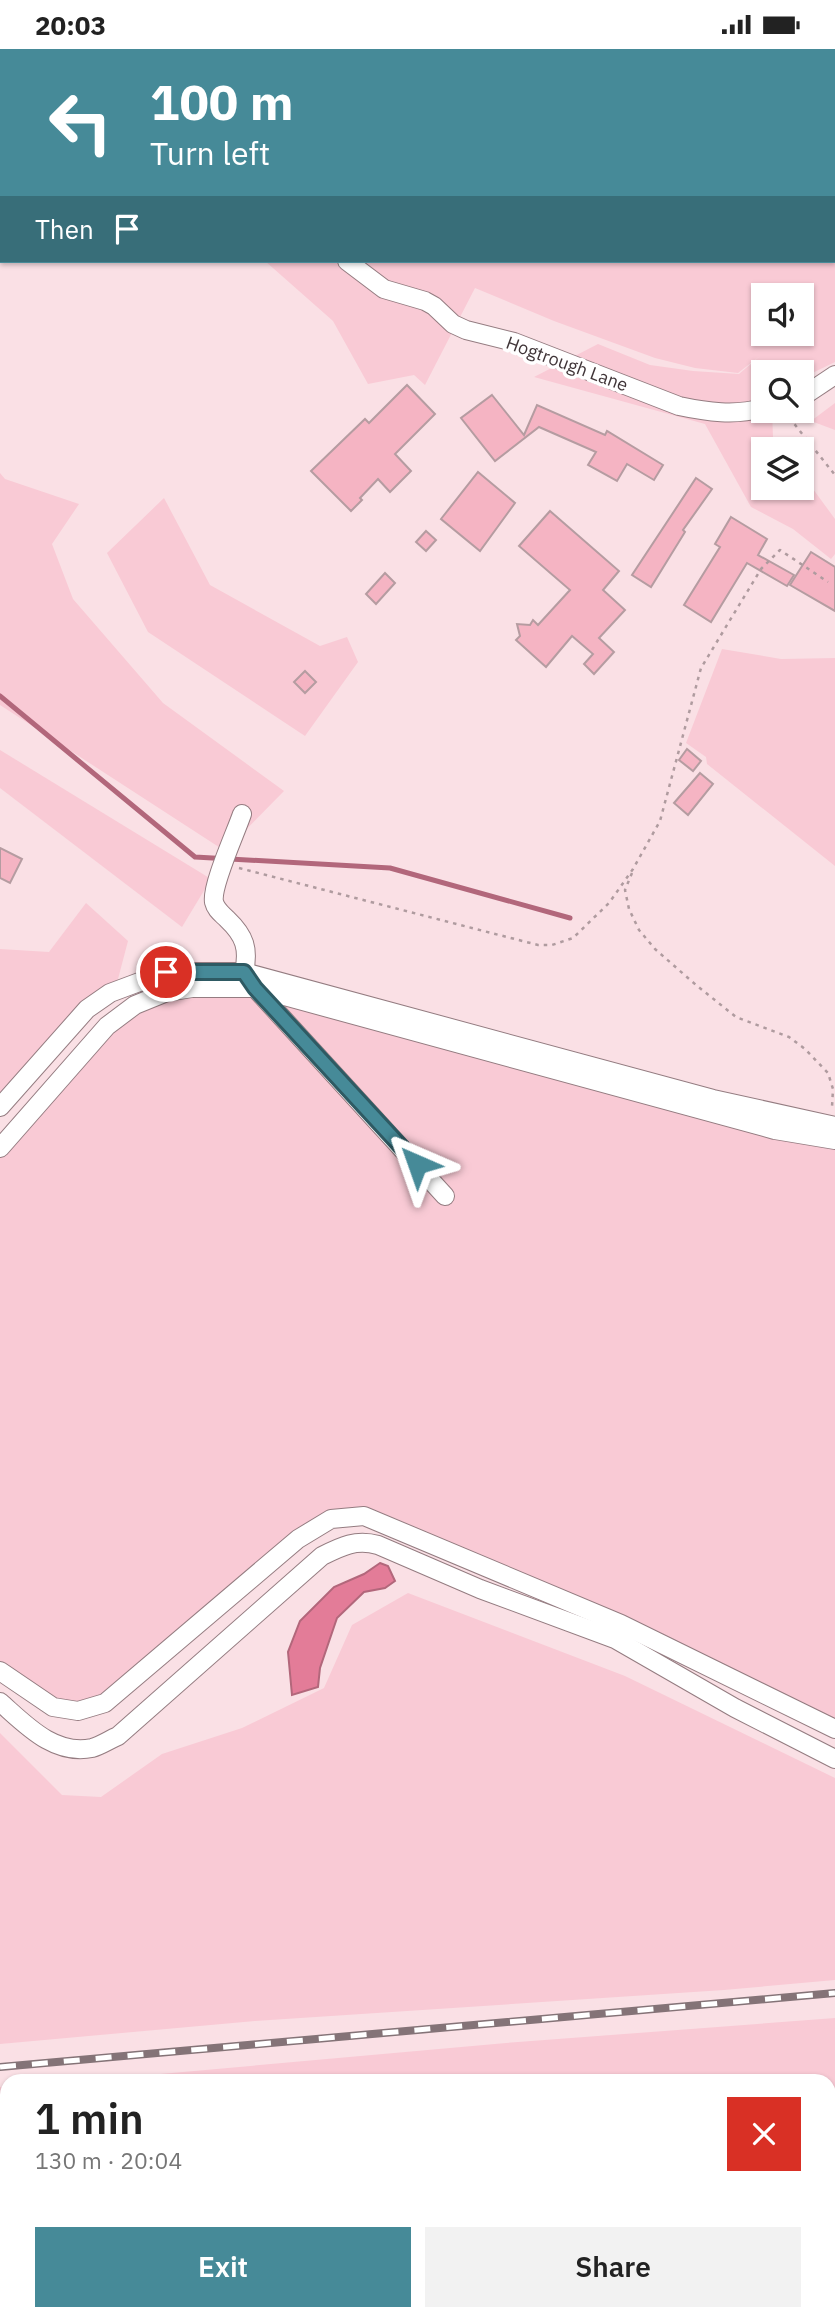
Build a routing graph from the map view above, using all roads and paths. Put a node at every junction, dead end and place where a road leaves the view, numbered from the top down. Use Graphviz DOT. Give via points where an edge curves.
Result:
graph roads {
  1 [pos="350,263"];
  2 [pos="835,375"];
  3 [pos="814,389"];
  4 [pos="751,410"];
  5 [pos="794,423"];
  6 [pos="835,475"];
  7 [pos="828,582"];
  8 [pos="242,814"];
  9 [pos="223,864"];
  10 [pos="633,869"];
  11 [pos="244,972"];
  12 [pos="255,988"];
  13 [pos="0,1107"];
  14 [pos="834,1130"];
  15 [pos="0,1148"];
  16 [pos="445,1196"];
  17 [pos="0,1671"];
  18 [pos="0,1702"];
  19 [pos="835,1729"];
  20 [pos="835,1759"];
  1 -- 4 [label="street, Hogtrough Lane" via="384,289 425,301 466,330 514,342 679,406 705,412"];
  2 -- 3 [label="street"];
  5 -- 6 [label="path"];
  7 -- 10 [label="path" via="780,550 761,569 701,668 660,821"];
  8 -- 9 [label="street"];
  9 -- 10 [label="path" via="538,945 573,938 609,903"];
  9 -- 11 [label="street" via="214,903 245,944"];
  10 -- 14 [label="path" via="625,890 639,930 736,1017 789,1037 805,1049 828,1073"];
  11 -- 12 [label="street"];
  11 -- 13 [label="street" via="166,972 110,993 87,1009"];
  11 -- 14 [label="street"];
  12 -- 14 [label="street" via="775,1130"];
  12 -- 15 [label="street" via="192,988 135,1005 107,1026"];
  12 -- 16 [label="street"];
  17 -- 19 [label="street" via="53,1707 78,1711 105,1703 298,1539 331,1519 364,1516 621,1623"];
  18 -- 20 [label="street" via="46,1740 66,1748 91,1748 117,1736 322,1556 347,1543 365,1541 615,1639"];
}
